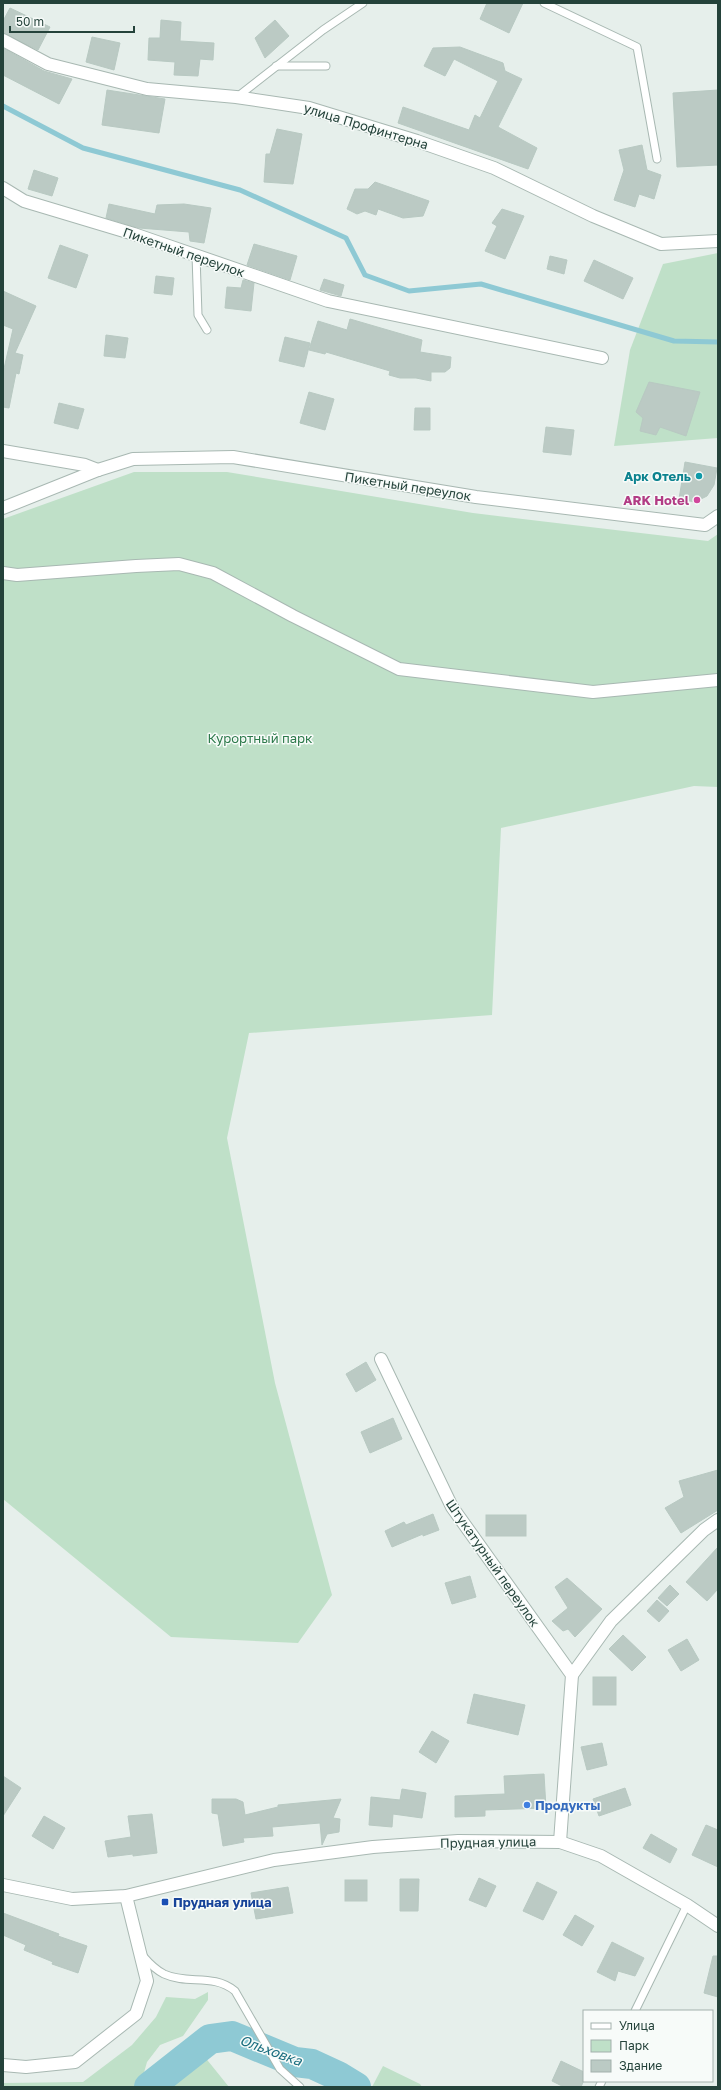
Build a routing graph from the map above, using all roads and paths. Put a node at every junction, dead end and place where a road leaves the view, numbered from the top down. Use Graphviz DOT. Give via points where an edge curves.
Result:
graph roads {
  1 [pos="363,3"];
  2 [pos="544,3"];
  3 [pos="3,40"];
  4 [pos="276,66"];
  5 [pos="326,66"];
  6 [pos="236,97"];
  7 [pos="656,159"];
  8 [pos="3,188"];
  9 [pos="718,241"];
  10 [pos="196,255"];
  11 [pos="207,330"];
  12 [pos="602,358"];
  13 [pos="3,451"];
  14 [pos="98,470"];
  15 [pos="3,508"];
  16 [pos="718,516"];
  17 [pos="3,573"];
  18 [pos="718,680"];
  19 [pos="381,1359"];
  20 [pos="718,1520"];
  21 [pos="572,1675"];
  22 [pos="560,1842"];
  23 [pos="3,1885"];
  24 [pos="126,1896"];
  25 [pos="687,1905"];
  26 [pos="718,1926"];
  27 [pos="140,1953"];
  28 [pos="635,2010"];
  29 [pos="3,2066"];
  30 [pos="300,2087"];
  1 -- 4 [label="lane"];
  2 -- 7 [label="lane" via="637,47"];
  3 -- 6 [label="street, улица Профинтерна" via="48,64 148,89"];
  4 -- 5 [label="lane"];
  4 -- 6 [label="lane"];
  6 -- 9 [label="street, улица Профинтерна" via="309,108 417,141 494,168 593,216 661,244"];
  8 -- 10 [label="street, Пикетный переулок" via="24,201"];
  10 -- 11 [label="lane" via="198,315"];
  10 -- 12 [label="street, Пикетный переулок" via="328,301"];
  13 -- 14 [label="street" via="85,465"];
  14 -- 15 [label="street, Пикетный переулок"];
  14 -- 16 [label="street, Пикетный переулок" via="133,459 233,457 476,497 705,525"];
  17 -- 18 [label="street" via="17,576 179,564 213,573 399,669 593,692"];
  19 -- 21 [label="street, Штукатурный переулок" via="452,1507"];
  20 -- 21 [label="street" via="704,1530 611,1621"];
  21 -- 22 [label="street"];
  22 -- 24 [label="street, Прудная улица" via="458,1841 372,1847 274,1860"];
  22 -- 25 [label="street, Прудная улица" via="601,1856"];
  23 -- 24 [label="street, Прудная улица" via="72,1898"];
  24 -- 27 [label="street"];
  25 -- 26 [label="street, Прудная улица"];
  25 -- 28 [label="lane"];
  27 -- 29 [label="street" via="147,1981 136,2014 101,2043 75,2062 26,2067"];
  27 -- 30 [label="lane" via="150,1965 165,1974 215,1980 236,1990 280,2069"];
}
